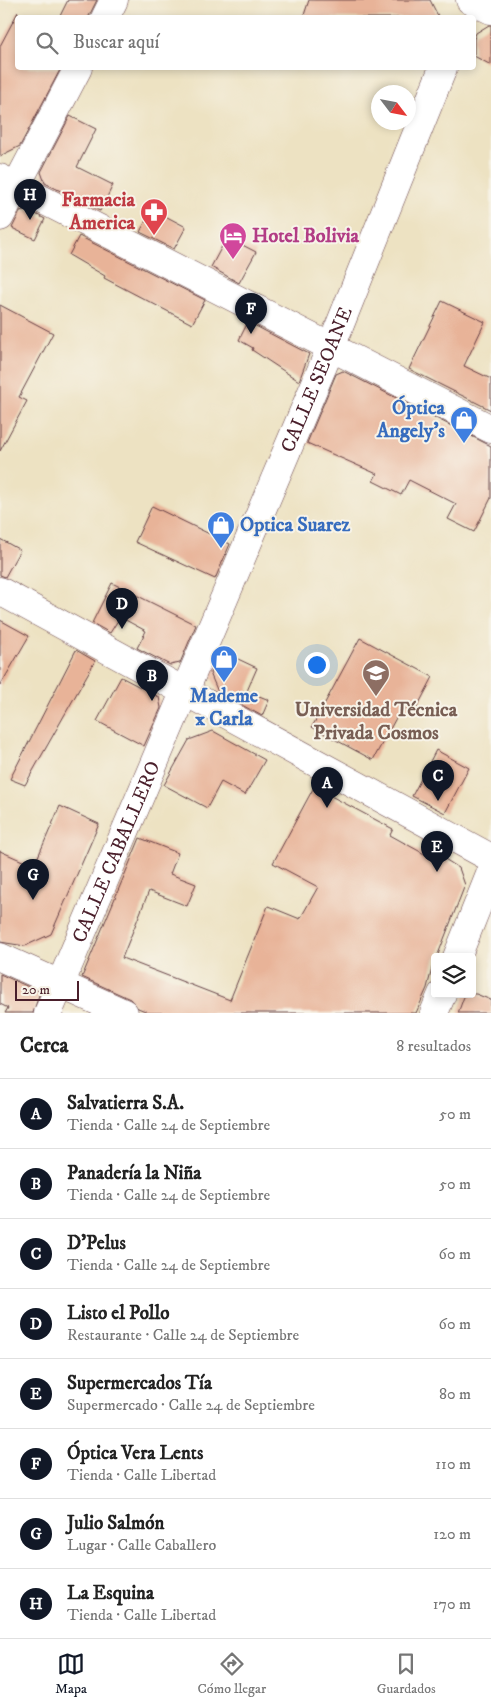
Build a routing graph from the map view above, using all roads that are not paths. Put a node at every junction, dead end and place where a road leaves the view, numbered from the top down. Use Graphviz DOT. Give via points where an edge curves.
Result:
graph roads {
  1 [pos="114,0"];
  2 [pos="470,0"];
  3 [pos="491,10"];
  4 [pos="106,15"];
  5 [pos="464,15"];
  6 [pos="77,70"];
  7 [pos="442,70"];
  8 [pos="8,182"];
  9 [pos="0,217"];
  10 [pos="331,347"];
  11 [pos="491,429"];
  12 [pos="0,591"];
  13 [pos="185,691"];
  14 [pos="491,858"];
  15 [pos="491,872"];
  16 [pos="459,953"];
  17 [pos="0,957"];
  18 [pos="60,983"];
  19 [pos="440,998"];
  20 [pos="114,1011"];
  21 [pos="48,1013"];
  22 [pos="434,1013"];
  1 -- 4 [label="street"];
  2 -- 3 [label="street"];
  2 -- 5 [label="street"];
  6 -- 8 [label="street"];
  7 -- 10 [label="street, CALLE SEOANE"];
  8 -- 9 [label="street"];
  8 -- 10 [label="street"];
  10 -- 11 [label="street"];
  10 -- 13 [label="street, CALLE SEOANE"];
  12 -- 13 [label="street"];
  13 -- 14 [label="street"];
  13 -- 18 [label="street, CALLE CABALLERO"];
  15 -- 16 [label="street"];
  17 -- 18 [label="street"];
  18 -- 20 [label="street"];
  18 -- 21 [label="street, CALLE CABALLERO"];
  19 -- 22 [label="street"];
}
